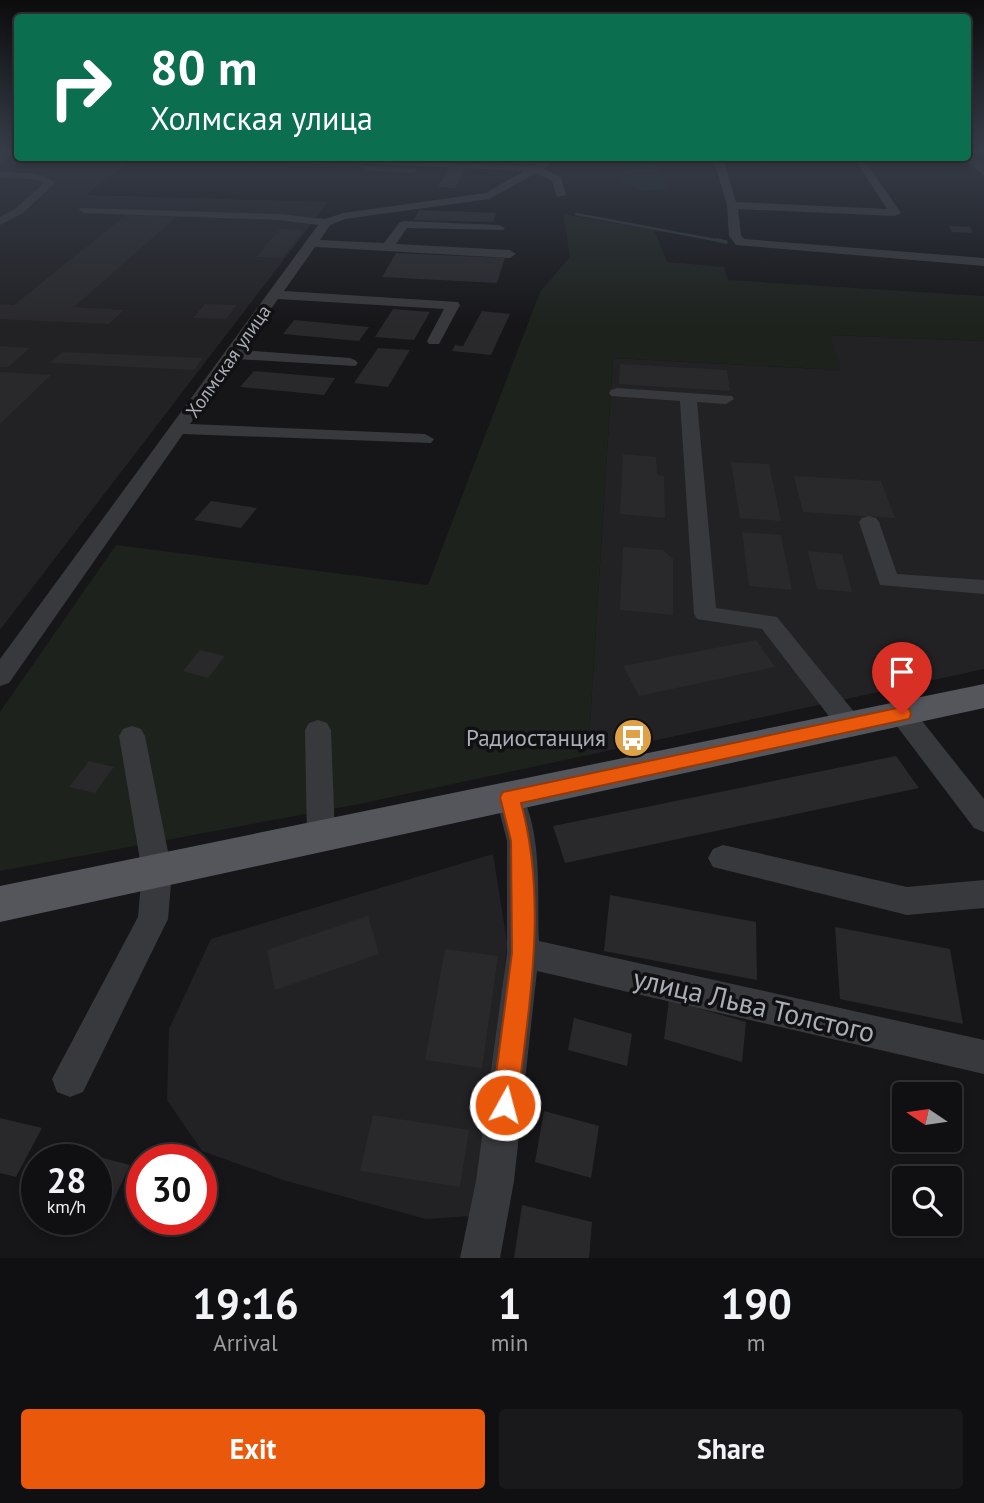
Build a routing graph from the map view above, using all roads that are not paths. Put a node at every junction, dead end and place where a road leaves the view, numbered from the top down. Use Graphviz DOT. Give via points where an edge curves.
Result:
graph roads {
  1 [pos="22,209"];
  2 [pos="396,209"];
  3 [pos="732,209"];
  4 [pos="808,209"];
  5 [pos="892,209"];
  6 [pos="84,210"];
  7 [pos="0,222"];
  8 [pos="326,223"];
  9 [pos="499,228"];
  10 [pos="312,243"];
  11 [pos="388,247"];
  12 [pos="510,254"];
  13 [pos="984,262"];
  14 [pos="275,295"];
  15 [pos="434,341"];
  16 [pos="233,354"];
  17 [pos="350,363"];
  18 [pos="617,393"];
  19 [pos="688,397"];
  20 [pos="726,399"];
  21 [pos="179,429"];
  22 [pos="425,439"];
  23 [pos="869,522"];
  24 [pos="984,587"];
  25 [pos="0,677"];
  26 [pos="984,696"];
  27 [pos="902,714"];
  28 [pos="850,725"];
  29 [pos="318,730"];
  30 [pos="132,736"];
  31 [pos="510,797"];
  32 [pos="984,820"];
  33 [pos="321,837"];
  34 [pos="723,858"];
  35 [pos="157,872"];
  36 [pos="984,894"];
  37 [pos="0,904"];
  38 [pos="523,953"];
  39 [pos="984,1057"];
  40 [pos="70,1079"];
  41 [pos="480,1258"];
  1 -- 7 [label="street"];
  2 -- 8 [label="street"];
  3 -- 13 [label="street" via="735,236 740,242"];
  4 -- 5 [label="street" via="895,213"];
  6 -- 8 [label="street" via="280,217"];
  8 -- 10 [label="street, Холмская улица"];
  9 -- 11 [label="street" via="404,224"];
  10 -- 11 [label="street"];
  10 -- 14 [label="street, Холмская улица"];
  11 -- 12 [label="street"];
  14 -- 15 [label="street" via="453,305"];
  14 -- 16 [label="street, Холмская улица"];
  16 -- 17 [label="street"];
  16 -- 21 [label="street, Холмская улица"];
  18 -- 19 [label="street"];
  19 -- 20 [label="street"];
  19 -- 28 [label="street" via="705,614 769,622"];
  21 -- 22 [label="street"];
  21 -- 25 [label="street, Холмская улица"];
  23 -- 24 [label="street" via="888,580"];
  26 -- 27 [label="main road"];
  27 -- 28 [label="main road"];
  27 -- 32 [label="street"];
  28 -- 31 [label="main road"];
  29 -- 33 [label="street"];
  30 -- 35 [label="street"];
  31 -- 33 [label="main road"];
  31 -- 38 [label="street" via="521,841"];
  33 -- 35 [label="main road"];
  34 -- 36 [label="street" via="907,901"];
  35 -- 37 [label="main road"];
  35 -- 40 [label="street" via="152,919"];
  38 -- 39 [label="street, улица Льва Толстого"];
  38 -- 41 [label="street" via="495,1181"];
}
